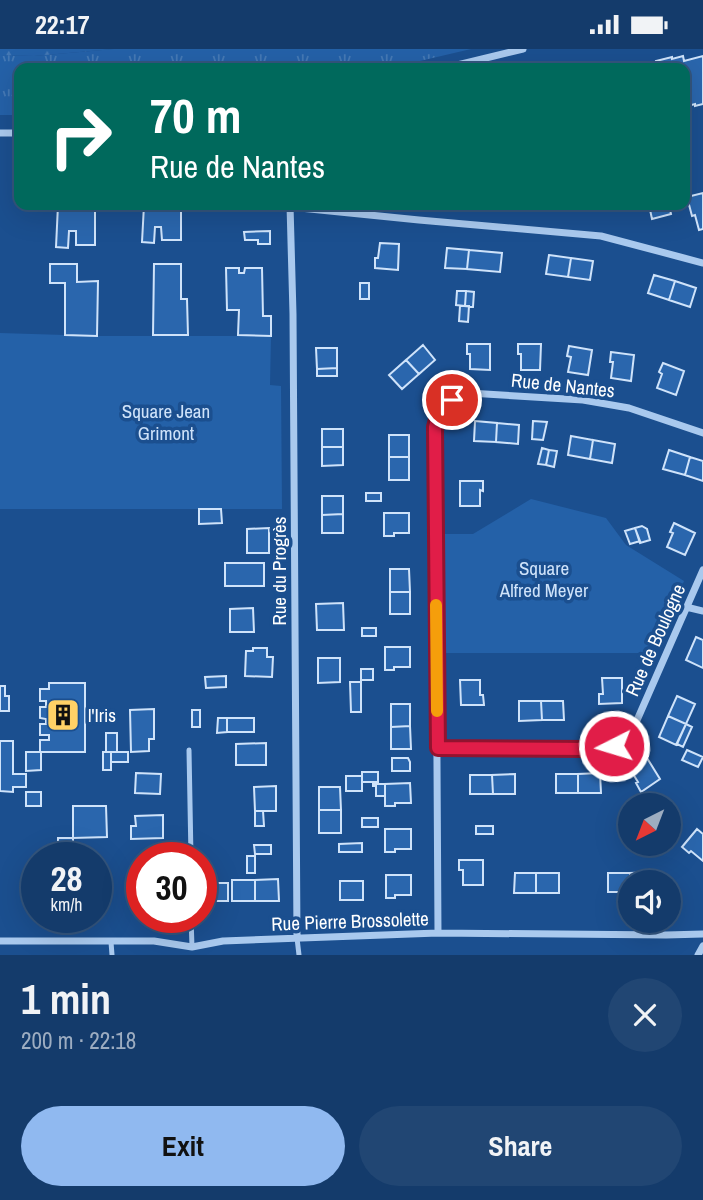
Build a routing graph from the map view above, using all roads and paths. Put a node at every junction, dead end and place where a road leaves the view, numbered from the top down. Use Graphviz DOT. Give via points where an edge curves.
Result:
graph roads {
  1 [pos="523,49"];
  2 [pos="466,63"];
  3 [pos="290,210"];
  4 [pos="324,210"];
  5 [pos="703,263"];
  6 [pos="703,433"];
  7 [pos="703,570"];
  8 [pos="686,607"];
  9 [pos="703,611"];
  10 [pos="438,748"];
  11 [pos="189,750"];
  12 [pos="191,842"];
  13 [pos="191,933"];
  14 [pos="438,933"];
  15 [pos="703,934"];
  16 [pos="297,938"];
  17 [pos="0,941"];
  18 [pos="111,942"];
  19 [pos="703,946"];
  20 [pos="192,951"];
  21 [pos="112,955"];
  22 [pos="299,955"];
  23 [pos="698,955"];
  1 -- 2 [label="street"];
  3 -- 16 [label="street, Rue du Progrès"];
  4 -- 5 [label="street" via="601,236"];
  6 -- 10 [label="street, Rue de Nantes" via="629,408 551,397 469,393 439,412 435,427"];
  7 -- 8 [label="street, Rue de Boulogne"];
  8 -- 9 [label="street"];
  8 -- 10 [label="street, Rue de Boulogne" via="634,727 614,746"];
  10 -- 14 [label="street, Rue de Nantes"];
  11 -- 12 [label="lane"];
  13 -- 20 [label="lane"];
  14 -- 15 [label="street, Rue Pierre Brossolette"];
  14 -- 16 [label="street, Rue Pierre Brossolette"];
  16 -- 20 [label="street, Rue Pierre Brossolette" via="223,941"];
  16 -- 22 [label="lane"];
  17 -- 18 [label="street, Rue Pierre Brossolette"];
  18 -- 20 [label="street, Rue Pierre Brossolette" via="154,941"];
  18 -- 21 [label="lane"];
  19 -- 23 [label="street"];
}
